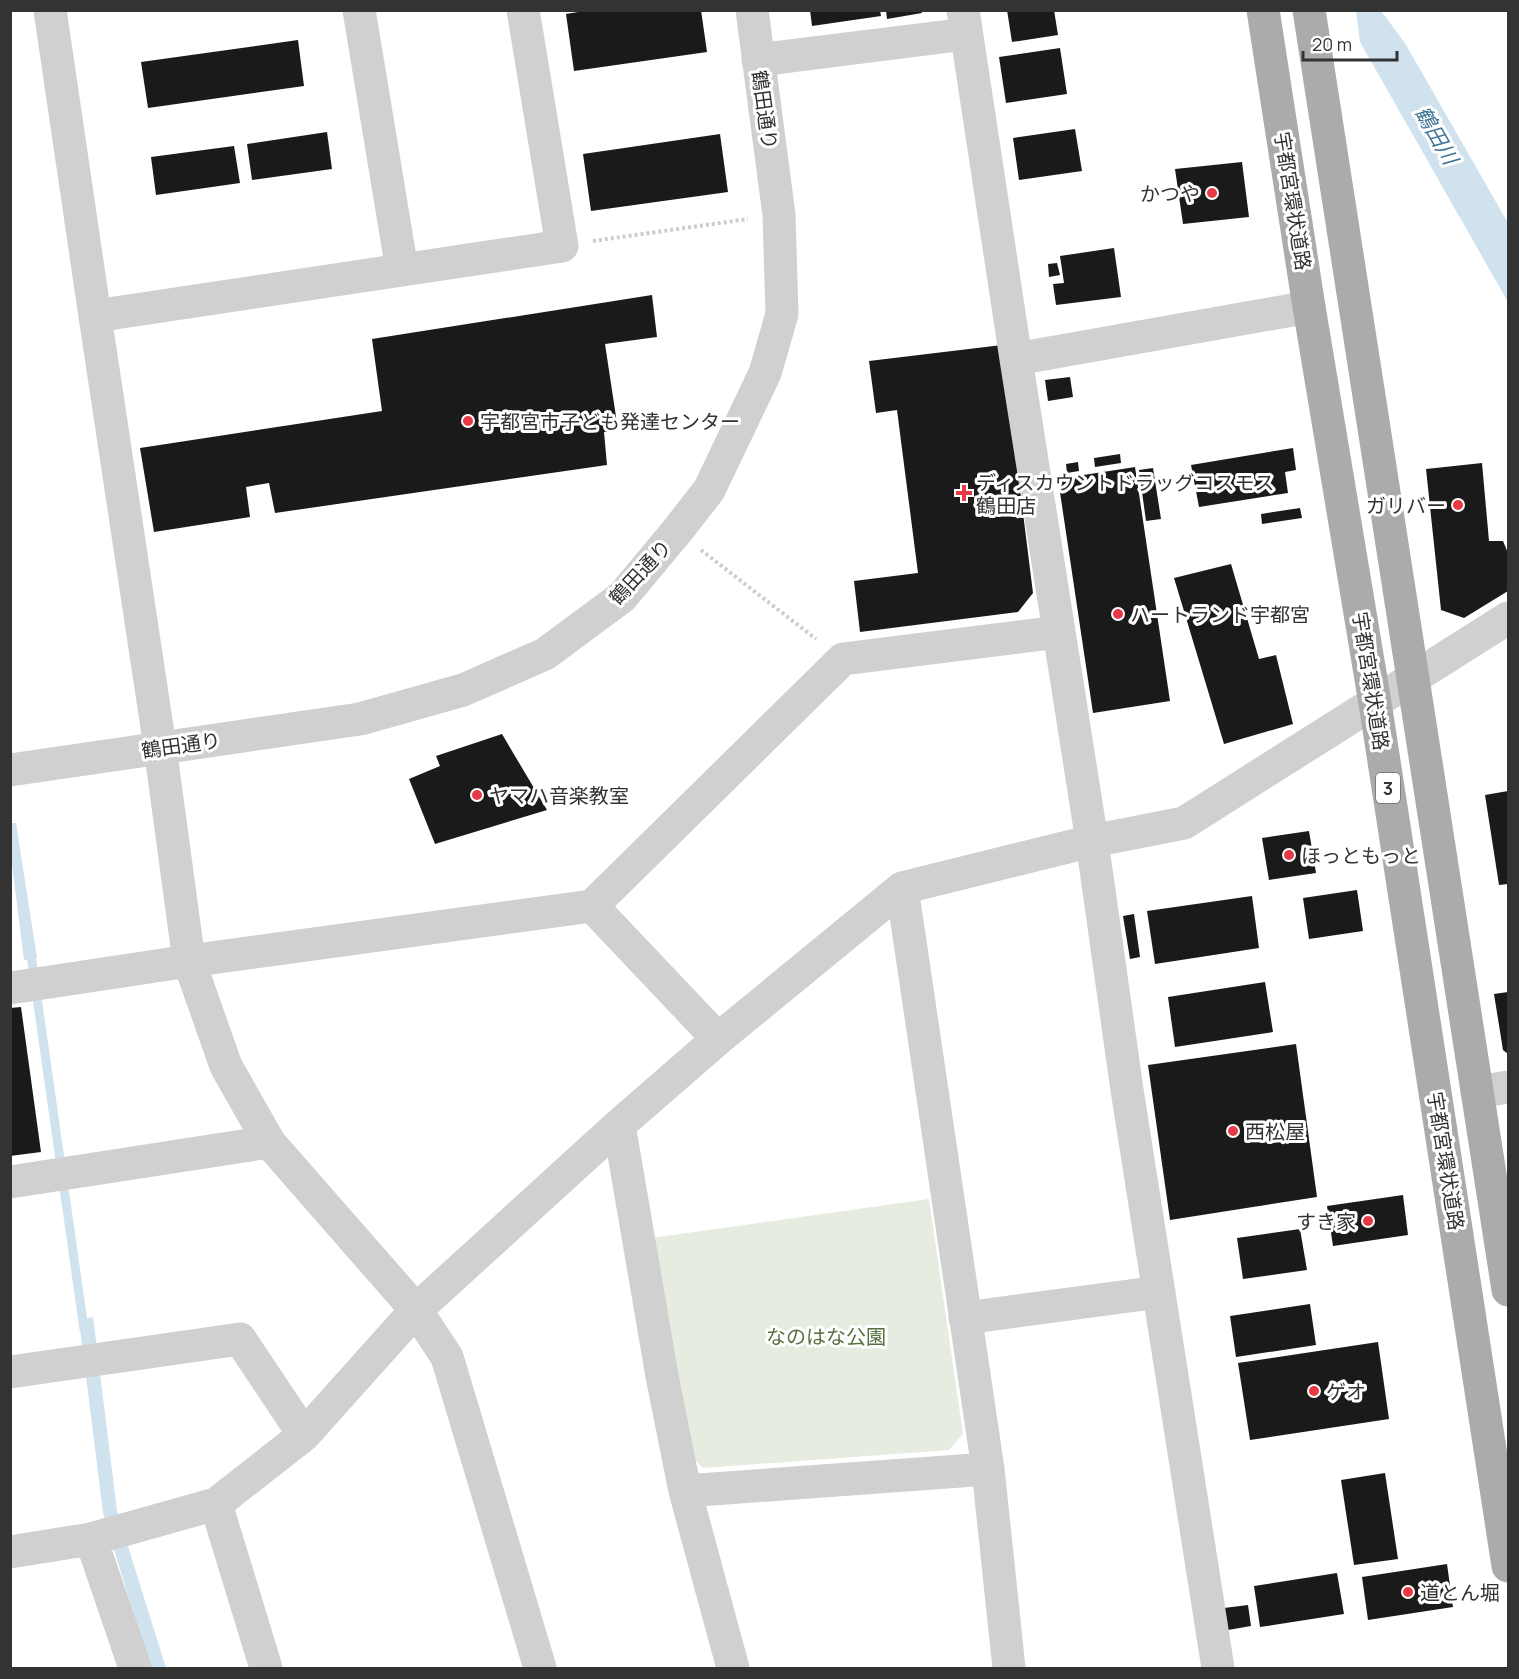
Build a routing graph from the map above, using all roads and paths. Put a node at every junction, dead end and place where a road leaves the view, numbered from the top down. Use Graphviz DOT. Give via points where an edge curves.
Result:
graph roads {
  1 [pos="50,10"];
  2 [pos="359,10"];
  3 [pos="524,10"];
  4 [pos="752,10"];
  5 [pos="1263,10"];
  6 [pos="1310,16"];
  7 [pos="964,22"];
  8 [pos="758,60"];
  9 [pos="779,215"];
  10 [pos="562,246"];
  11 [pos="402,270"];
  12 [pos="1309,307"];
  13 [pos="95,316"];
  14 [pos="1016,359"];
  15 [pos="677,531"];
  16 [pos="1509,618"];
  17 [pos="1058,632"];
  18 [pos="843,660"];
  19 [pos="1414,677"];
  20 [pos="1375,703"];
  21 [pos="160,747"];
  22 [pos="10,770"];
  23 [pos="1092,841"];
  24 [pos="902,888"];
  25 [pos="592,906"];
  26 [pos="189,961"];
  27 [pos="27,985"];
  28 [pos="718,1039"];
  29 [pos="1493,1090"];
  30 [pos="619,1125"];
  31 [pos="269,1142"];
  32 [pos="10,1182"];
  33 [pos="1509,1290"];
  34 [pos="1159,1292"];
  35 [pos="416,1310"];
  36 [pos="966,1318"];
  37 [pos="10,1372"];
  38 [pos="304,1435"];
  39 [pos="988,1469"];
  40 [pos="685,1491"];
  41 [pos="216,1504"];
  42 [pos="91,1539"];
  43 [pos="10,1552"];
  44 [pos="1509,1566"];
  45 [pos="135,1668"];
  46 [pos="266,1668"];
  47 [pos="540,1668"];
  48 [pos="733,1668"];
  49 [pos="1009,1668"];
  50 [pos="1218,1668"];
  1 -- 13 [label="street"];
  2 -- 11 [label="street"];
  3 -- 10 [label="street"];
  4 -- 8 [label="street, 鶴田通り"];
  5 -- 12 [label="main road, 宇都宮環状道路 / 3"];
  6 -- 19 [label="main road, 3"];
  7 -- 8 [label="street"];
  7 -- 14 [label="street"];
  8 -- 9 [label="street, 鶴田通り"];
  9 -- 10 [label="path"];
  9 -- 15 [label="street, 鶴田通り" via="782,314 765,373 709,490"];
  10 -- 11 [label="street"];
  11 -- 13 [label="street"];
  12 -- 14 [label="street"];
  12 -- 20 [label="main road, 宇都宮環状道路 / 3"];
  13 -- 21 [label="street"];
  14 -- 17 [label="street"];
  15 -- 18 [label="path"];
  15 -- 21 [label="street, 鶴田通り" via="622,597 554,648 463,690 360,719"];
  16 -- 19 [label="street"];
  17 -- 18 [label="street"];
  17 -- 23 [label="street"];
  18 -- 25 [label="street"];
  19 -- 20 [label="street"];
  19 -- 29 [label="main road, 3"];
  20 -- 23 [label="street" via="1184,822"];
  20 -- 44 [label="main road, 宇都宮環状道路 / 3"];
  21 -- 22 [label="street, 鶴田通り"];
  21 -- 26 [label="street"];
  23 -- 24 [label="street"];
  23 -- 34 [label="street"];
  24 -- 28 [label="street"];
  24 -- 36 [label="street"];
  25 -- 26 [label="street"];
  25 -- 28 [label="street"];
  26 -- 27 [label="street"];
  26 -- 31 [label="street" via="226,1066"];
  28 -- 30 [label="street"];
  29 -- 33 [label="main road, 3"];
  30 -- 35 [label="street"];
  30 -- 40 [label="street"];
  31 -- 32 [label="street"];
  31 -- 35 [label="street"];
  34 -- 36 [label="street"];
  34 -- 50 [label="street"];
  35 -- 38 [label="street"];
  35 -- 47 [label="street" via="447,1357"];
  36 -- 39 [label="street"];
  37 -- 38 [label="street" via="240,1338"];
  38 -- 41 [label="street"];
  39 -- 40 [label="street"];
  39 -- 49 [label="street"];
  40 -- 48 [label="street"];
  41 -- 42 [label="street"];
  41 -- 46 [label="street"];
  42 -- 43 [label="street"];
  42 -- 45 [label="street"];
}
